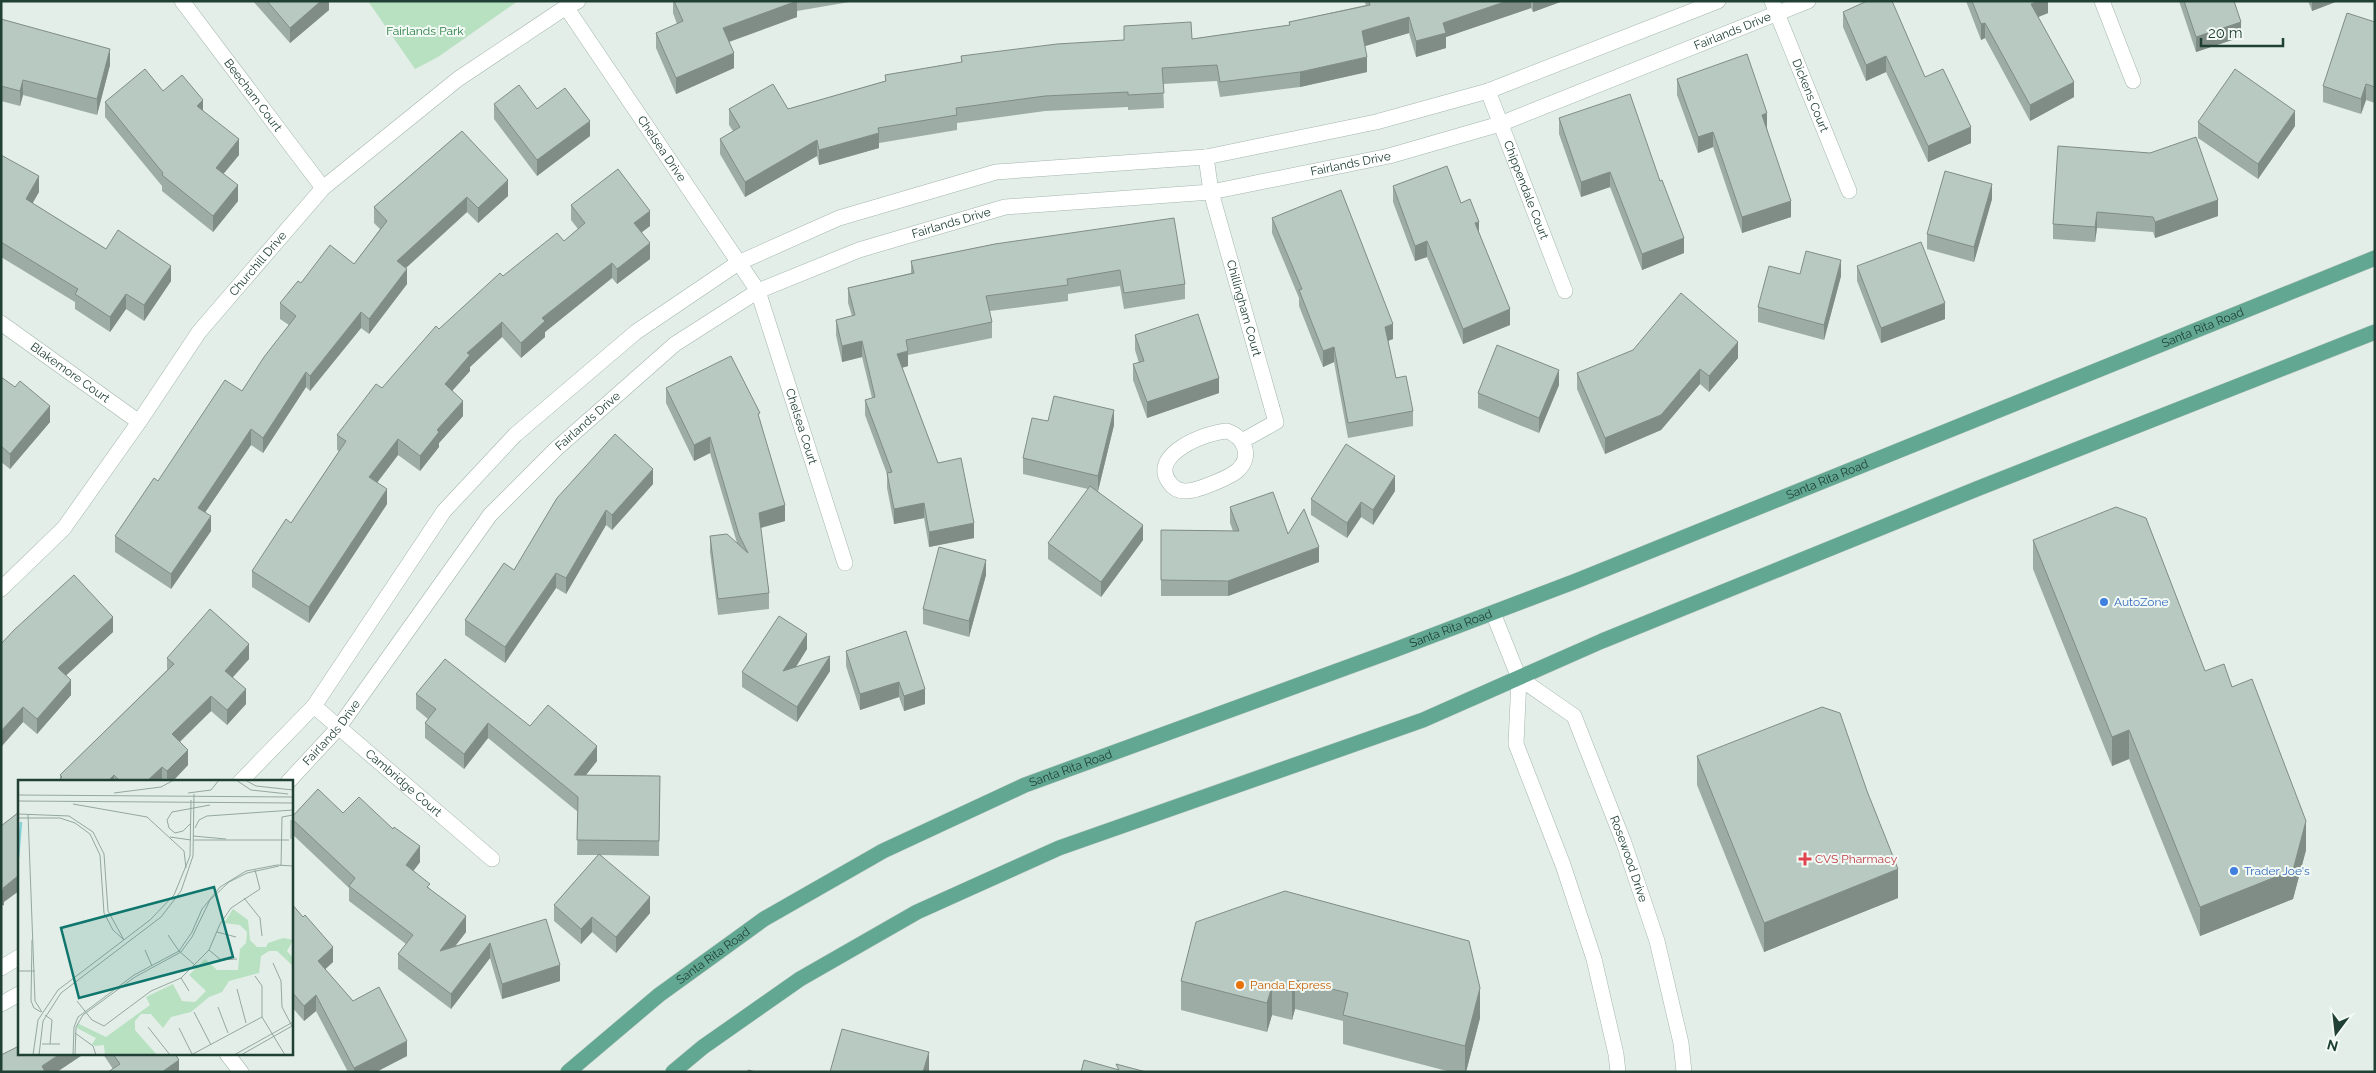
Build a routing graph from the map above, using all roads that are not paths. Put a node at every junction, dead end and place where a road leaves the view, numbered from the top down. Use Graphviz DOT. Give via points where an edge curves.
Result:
graph roads {
  1 [pos="182,1"];
  2 [pos="1718,1"];
  3 [pos="1808,1"];
  4 [pos="2102,1"];
  5 [pos="572,4"];
  6 [pos="1774,7"];
  7 [pos="2133,81"];
  8 [pos="1488,91"];
  9 [pos="1500,124"];
  10 [pos="1206,157"];
  11 [pos="323,188"];
  12 [pos="1849,191"];
  13 [pos="1211,192"];
  14 [pos="2375,258"];
  15 [pos="738,263"];
  16 [pos="1565,290"];
  17 [pos="758,291"];
  18 [pos="1,323"];
  19 [pos="2375,332"];
  20 [pos="139,422"];
  21 [pos="1242,441"];
  22 [pos="845,562"];
  23 [pos="1,589"];
  24 [pos="1492,613"];
  25 [pos="1519,678"];
  26 [pos="314,706"];
  27 [pos="339,727"];
  28 [pos="242,780"];
  29 [pos="290,780"];
  30 [pos="492,859"];
  31 [pos="18,958"];
  32 [pos="1,968"];
  33 [pos="18,995"];
  34 [pos="1,1004"];
  35 [pos="229,1056"];
  36 [pos="241,1072"];
  37 [pos="568,1072"];
  38 [pos="673,1072"];
  39 [pos="1618,1072"];
  40 [pos="1684,1072"];
  1 -- 11 [label="street, Beecham Court"];
  2 -- 8 [label="street"];
  3 -- 6 [label="street, Fairlands Drive"];
  4 -- 7 [label="street"];
  5 -- 11 [label="street, Churchill Drive" via="458,79"];
  5 -- 15 [label="street, Chelsea Drive"];
  6 -- 9 [label="street, Fairlands Drive"];
  6 -- 12 [label="street, Dickens Court"];
  8 -- 9 [label="street, Chippendale Court"];
  8 -- 10 [label="street" via="1376,122"];
  9 -- 13 [label="street, Fairlands Drive" via="1388,156"];
  9 -- 16 [label="street, Chippendale Court"];
  10 -- 13 [label="street, Chillingham Court"];
  10 -- 15 [label="street" via="996,172 839,218"];
  11 -- 20 [label="street, Churchill Drive" via="199,332"];
  13 -- 17 [label="street, Fairlands Drive" via="1005,207 859,250"];
  13 -- 21 [label="street, Chillingham Court" via="1276,422"];
  14 -- 24 [label="main road, Santa Rita Road"];
  15 -- 17 [label="street, Chelsea Drive"];
  15 -- 26 [label="street" via="636,332 514,435 444,511"];
  17 -- 22 [label="street, Chelsea Court"];
  17 -- 27 [label="street, Fairlands Drive" via="675,344 556,449 490,516"];
  18 -- 20 [label="street, Blakemore Court"];
  19 -- 25 [label="main road" via="1851,540"];
  20 -- 23 [label="street, Churchill Drive" via="64,528"];
  21 -- 21 [label="street" via="1246,458 1235,472 1192,491 1180,491 1167,479 1166,461 1173,452 1221,431 1233,433"];
  24 -- 25 [label="street"];
  24 -- 37 [label="main road, Santa Rita Road" via="1025,785 883,850 764,919 659,995"];
  25 -- 38 [label="main road" via="1423,720 1059,848 917,912 800,979"];
  25 -- 39 [label="street" via="1516,744 1594,959"];
  25 -- 40 [label="street, Rosewood Drive" via="1574,716 1624,843 1657,941 1681,1043"];
  26 -- 27 [label="street, Cambridge Court"];
  26 -- 28 [label="street"];
  27 -- 29 [label="street, Fairlands Drive"];
  27 -- 30 [label="street, Cambridge Court"];
  31 -- 32 [label="street"];
  33 -- 34 [label="street"];
  35 -- 36 [label="street"];
}
